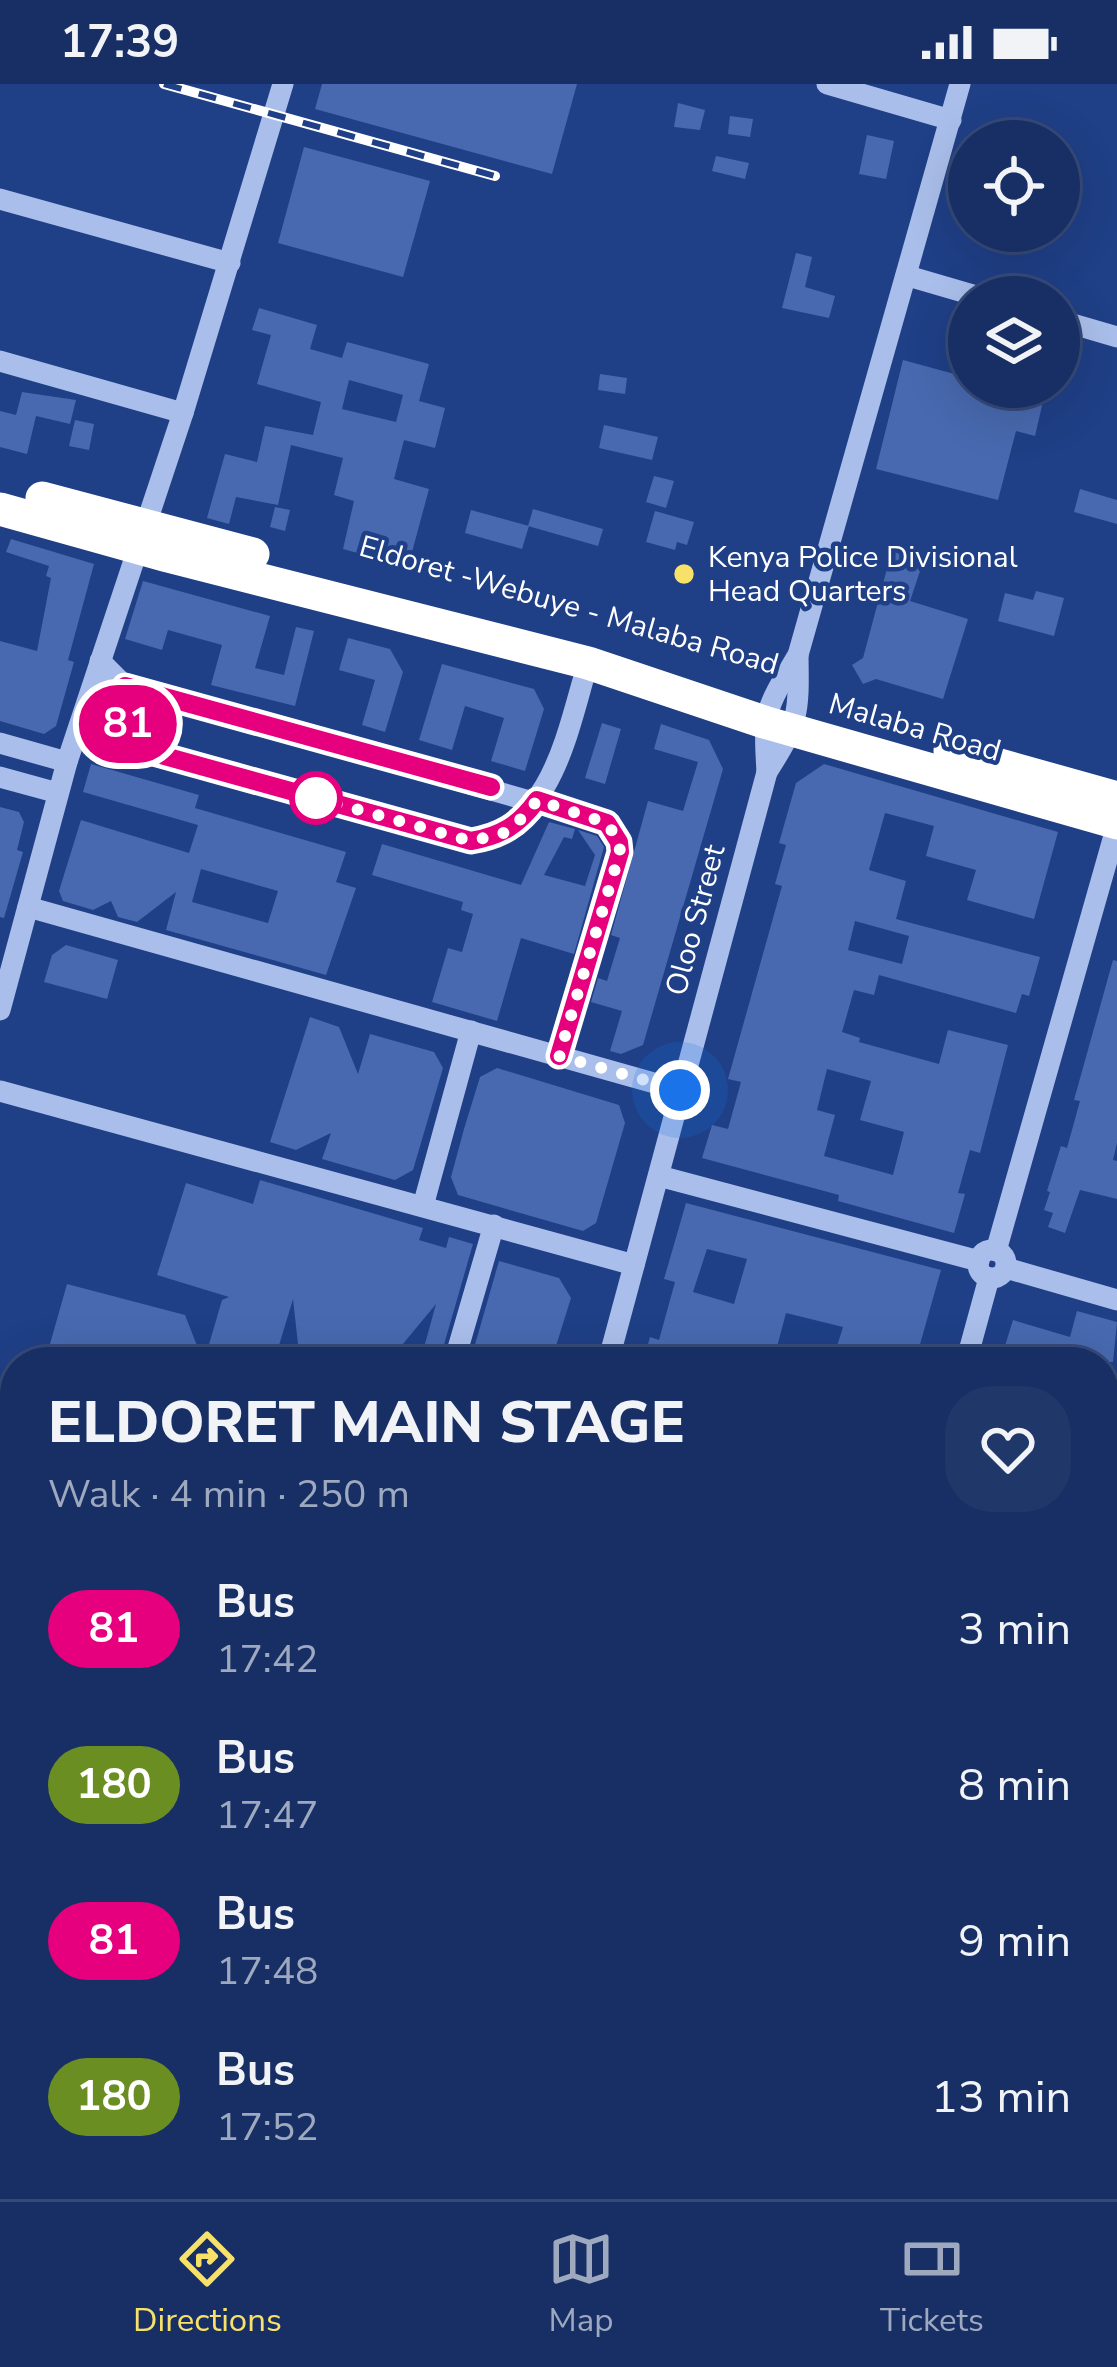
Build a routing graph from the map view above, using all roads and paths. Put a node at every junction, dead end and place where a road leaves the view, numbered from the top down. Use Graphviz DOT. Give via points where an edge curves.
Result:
graph roads {
  1 [pos="283,84"];
  2 [pos="826,84"];
  3 [pos="961,84"];
  4 [pos="951,120"];
  5 [pos="948,131"];
  6 [pos="0,199"];
  7 [pos="230,263"];
  8 [pos="908,276"];
  9 [pos="948,288"];
  10 [pos="1080,326"];
  11 [pos="1117,337"];
  12 [pos="0,362"];
  13 [pos="182,413"];
  14 [pos="0,487"];
  15 [pos="0,509"];
  16 [pos="142,536"];
  17 [pos="100,661"];
  18 [pos="588,663"];
  19 [pos="125,686"];
  20 [pos="782,715"];
  21 [pos="0,743"];
  22 [pos="67,762"];
  23 [pos="0,777"];
  24 [pos="58,794"];
  25 [pos="1117,798"];
  26 [pos="537,800"];
  27 [pos="1117,824"];
  28 [pos="28,907"];
  29 [pos="0,1010"];
  30 [pos="471,1031"];
  31 [pos="559,1056"];
  32 [pos="680,1090"];
  33 [pos="0,1091"];
  34 [pos="659,1176"];
  35 [pos="423,1206"];
  36 [pos="494,1225"];
  37 [pos="634,1264"];
  38 [pos="992,1264"];
  39 [pos="1117,1300"];
  40 [pos="458,1347"];
  41 [pos="612,1347"];
  42 [pos="970,1347"];
  1 -- 7 [label="street"];
  2 -- 4 [label="street"];
  3 -- 4 [label="street, Oloo Street"];
  5 -- 8 [label="street, Oloo Street"];
  6 -- 7 [label="street"];
  7 -- 13 [label="street"];
  8 -- 9 [label="street"];
  8 -- 20 [label="street, Oloo Street"];
  10 -- 11 [label="street"];
  12 -- 13 [label="street"];
  13 -- 16 [label="street"];
  14 -- 16 [label="highway, Eldoret -Webuye - Malaba Road"];
  15 -- 16 [label="highway, Eldoret -Webuye - Malaba Road"];
  16 -- 17 [label="street"];
  16 -- 18 [label="highway, Malaba Road"];
  16 -- 20 [label="highway, Eldoret -Webuye - Malaba Road" via="572,639"];
  17 -- 19 [label="street"];
  17 -- 22 [label="street"];
  18 -- 20 [label="highway, Malaba Road"];
  18 -- 26 [label="street"];
  19 -- 26 [label="street"];
  19 -- 26 [label="street" via="135,746 471,841 502,834"];
  20 -- 25 [label="highway, Eldoret -Webuye - Malaba Road"];
  20 -- 27 [label="highway, Malaba Road"];
  20 -- 32 [label="street, Oloo Street"];
  21 -- 22 [label="street"];
  22 -- 24 [label="street"];
  23 -- 24 [label="street"];
  24 -- 28 [label="street"];
  26 -- 31 [label="street" via="607,823 619,842"];
  27 -- 38 [label="street"];
  28 -- 29 [label="street"];
  28 -- 30 [label="street"];
  30 -- 31 [label="street"];
  30 -- 35 [label="street"];
  31 -- 32 [label="street"];
  32 -- 34 [label="street, Oloo Street"];
  33 -- 35 [label="street"];
  34 -- 37 [label="street, Oloo Street"];
  34 -- 38 [label="street"];
  35 -- 36 [label="street"];
  36 -- 37 [label="street"];
  36 -- 40 [label="street"];
  37 -- 41 [label="street, Oloo Street"];
  38 -- 39 [label="street"];
  38 -- 42 [label="street"];
}
